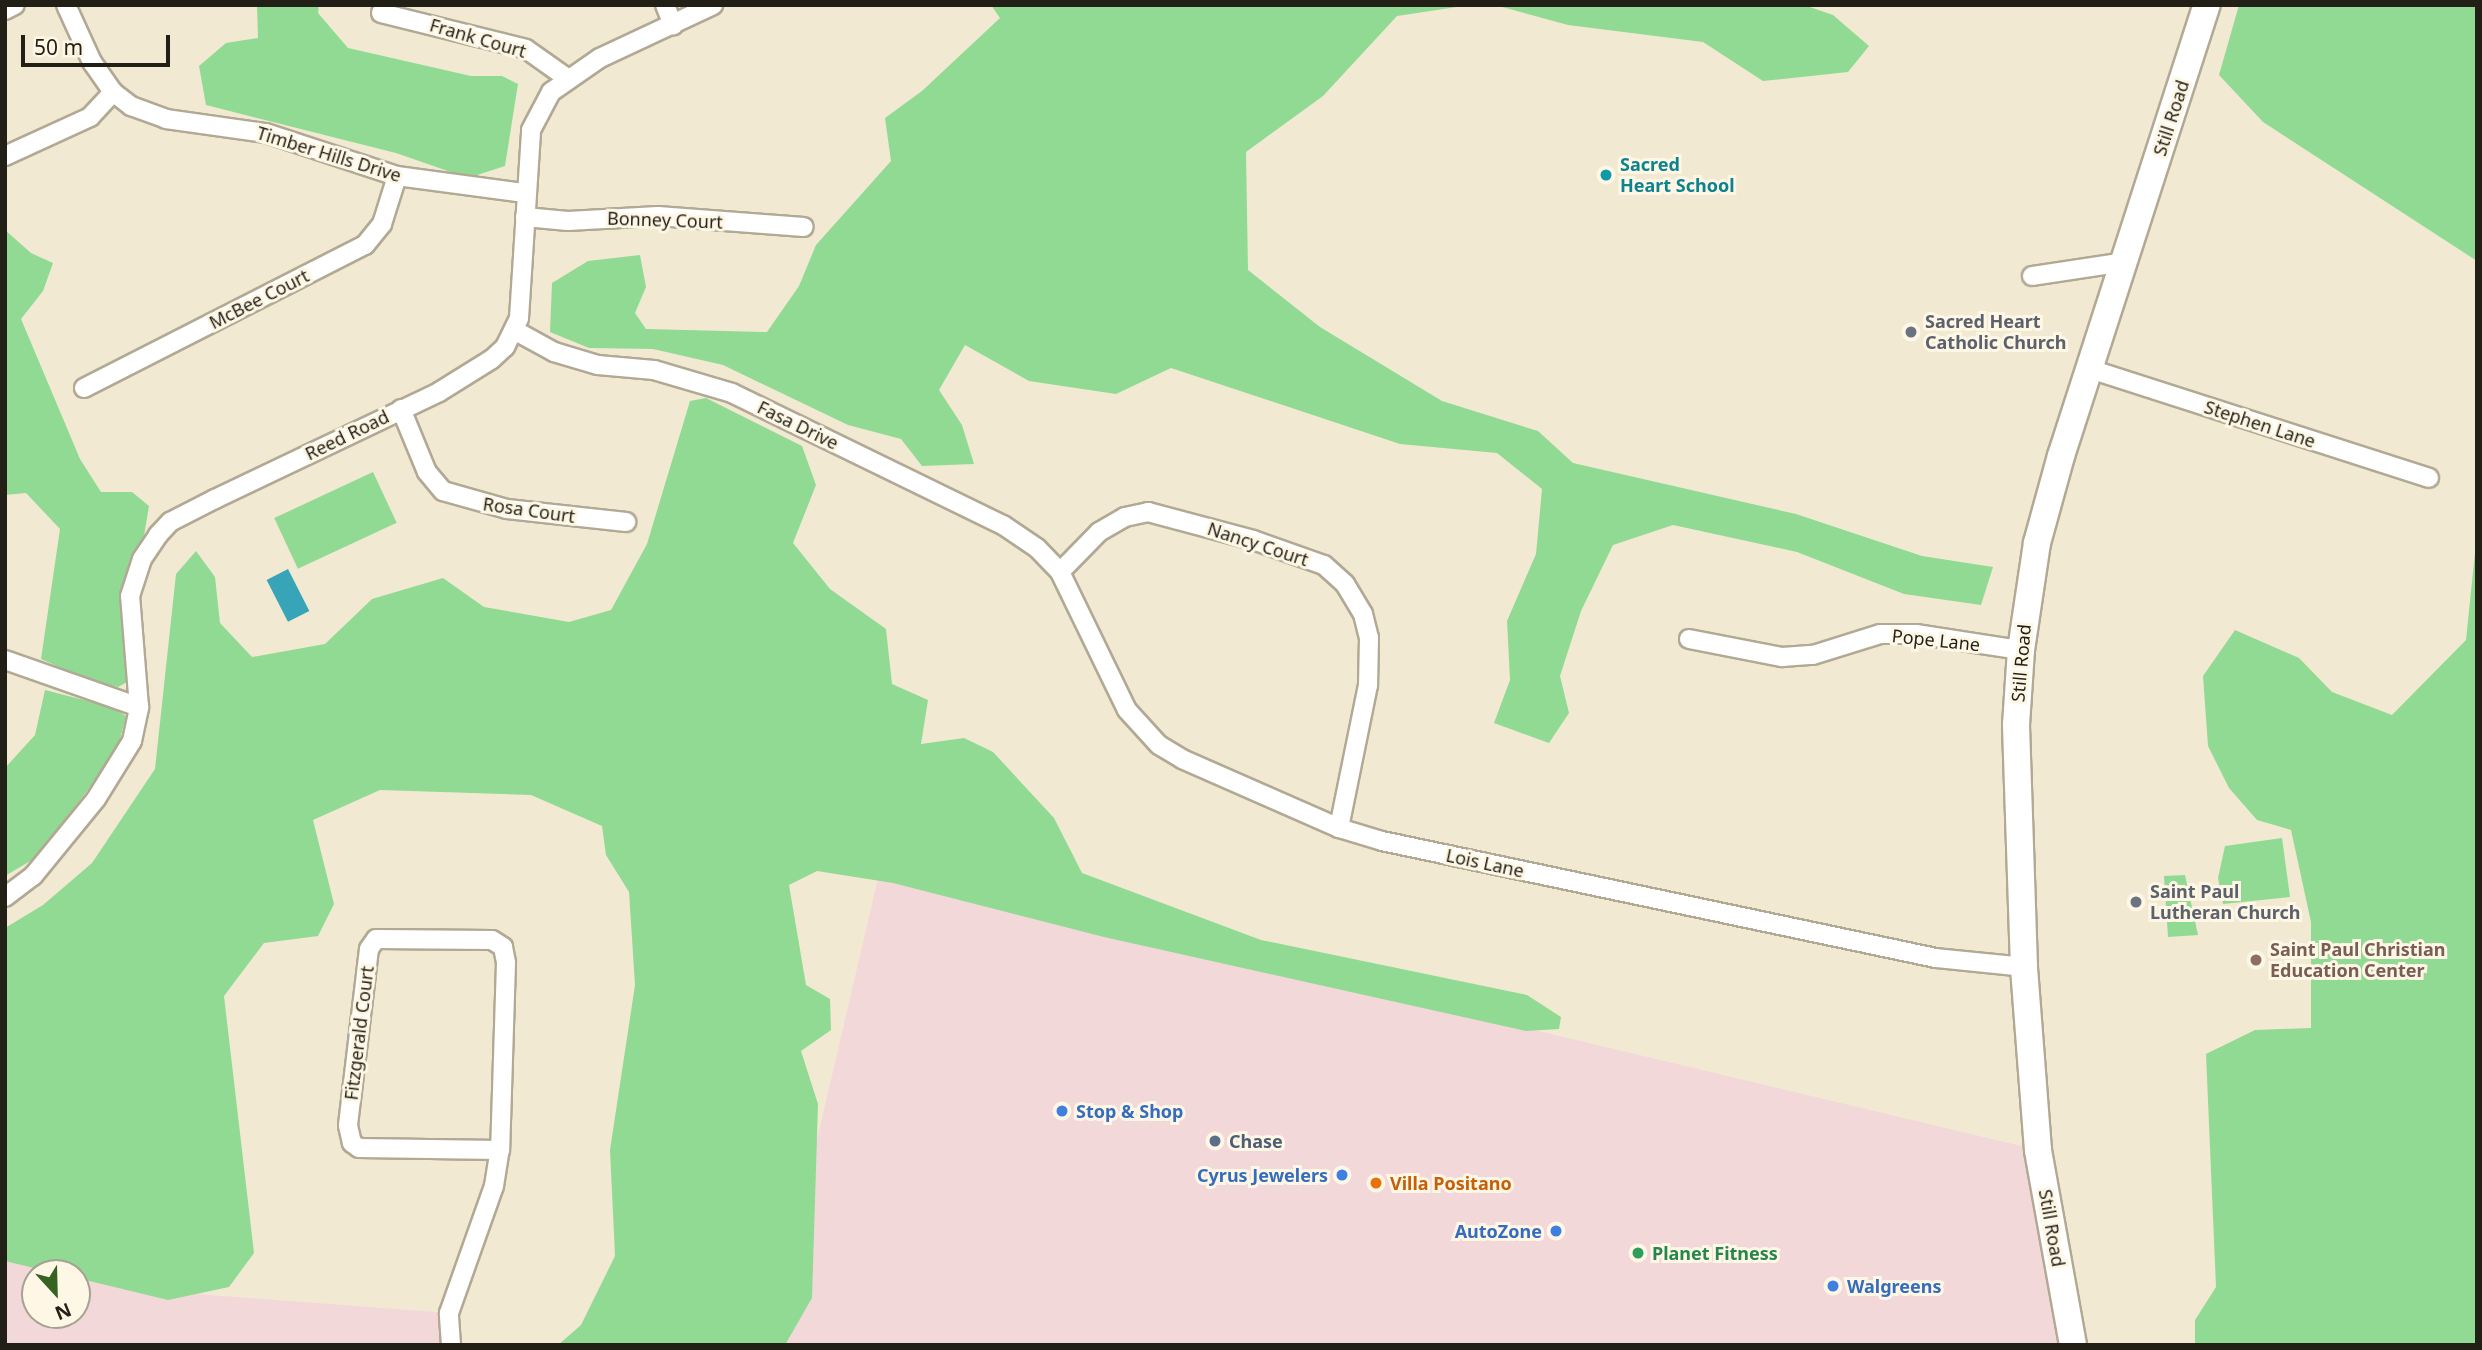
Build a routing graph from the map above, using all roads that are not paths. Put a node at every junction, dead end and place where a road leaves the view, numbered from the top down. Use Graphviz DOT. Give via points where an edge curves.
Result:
graph roads {
  1 [pos="15,5"];
  2 [pos="665,5"];
  3 [pos="713,5"];
  4 [pos="2207,5"];
  5 [pos="72,7"];
  6 [pos="5,10"];
  7 [pos="381,13"];
  8 [pos="673,26"];
  9 [pos="567,79"];
  10 [pos="113,92"];
  11 [pos="5,156"];
  12 [pos="397,176"];
  13 [pos="526,193"];
  14 [pos="525,217"];
  15 [pos="804,228"];
  16 [pos="2125,262"];
  17 [pos="2032,276"];
  18 [pos="514,330"];
  19 [pos="2090,369"];
  20 [pos="84,387"];
  21 [pos="401,409"];
  22 [pos="2429,478"];
  23 [pos="626,522"];
  24 [pos="1060,572"];
  25 [pos="1689,639"];
  26 [pos="2021,650"];
  27 [pos="5,660"];
  28 [pos="139,707"];
  29 [pos="1339,828"];
  30 [pos="5,897"];
  31 [pos="2024,967"];
  32 [pos="499,1150"];
  33 [pos="451,1345"];
  34 [pos="2073,1345"];
  1 -- 6 [label="street"];
  2 -- 8 [label="street"];
  3 -- 8 [label="street, Reed Road"];
  4 -- 16 [label="main road, Still Road"];
  5 -- 10 [label="street, Timber Hills Drive" via="92,62"];
  7 -- 9 [label="street, Frank Court" via="526,49"];
  8 -- 9 [label="street, Reed Road" via="600,58"];
  9 -- 13 [label="street, Reed Road" via="551,92 531,130"];
  10 -- 11 [label="street" via="90,117"];
  10 -- 12 [label="street, Timber Hills Drive" via="131,106 166,119 266,133"];
  12 -- 13 [label="street, Timber Hills Drive"];
  12 -- 20 [label="street, McBee Court" via="382,224 365,245"];
  13 -- 14 [label="street, Reed Road"];
  14 -- 15 [label="street, Bonney Court" via="568,221 658,216"];
  14 -- 18 [label="street, Reed Road" via="524,289"];
  16 -- 17 [label="street"];
  16 -- 19 [label="main road, Still Road"];
  18 -- 21 [label="street, Reed Road" via="492,359"];
  18 -- 24 [label="street, Fasa Drive" via="554,352 587,362 654,370 732,393 1003,525 1037,548"];
  19 -- 22 [label="street, Stephen Lane"];
  19 -- 26 [label="main road, Still Road" via="2037,543"];
  21 -- 23 [label="street, Rosa Court" via="428,472 443,491 507,509"];
  21 -- 28 [label="street, Reed Road" via="170,522 158,535 142,559 130,596"];
  24 -- 29 [label="street, Lois Lane" via="1127,710 1159,745"];
  24 -- 29 [label="street, Nancy Court" via="1099,532 1125,517 1148,512 1324,565 1345,584 1363,614 1369,650 1368,685"];
  25 -- 26 [label="street, Pope Lane" via="1782,657 1813,655 1880,634 1916,634"];
  26 -- 31 [label="main road, Still Road" via="2016,725"];
  27 -- 28 [label="street"];
  28 -- 30 [label="street, Reed Road" via="132,741 96,799 33,876"];
  29 -- 31 [label="street, Lois Lane" via="1396,844 1936,958"];
  31 -- 34 [label="main road, Still Road" via="2038,1150"];
  32 -- 32 [label="street, Fitzgerald Court" via="359,1148 352,1143 348,1125 369,949 376,939 492,940 503,947"];
  32 -- 33 [label="street, Fitzgerald Court" via="494,1186 449,1313"];
}
